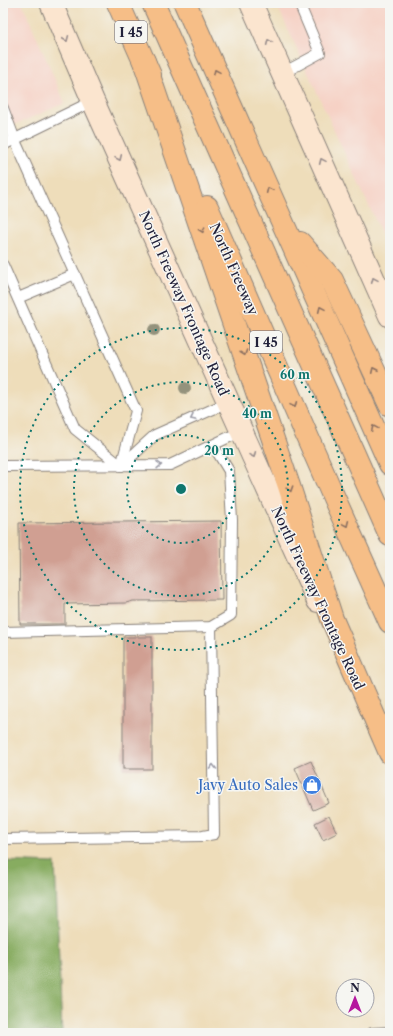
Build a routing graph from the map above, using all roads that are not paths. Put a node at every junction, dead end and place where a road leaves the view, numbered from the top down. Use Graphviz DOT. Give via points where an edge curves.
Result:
graph roads {
  1 [pos="51,3"];
  2 [pos="118,3"];
  3 [pos="153,3"];
  4 [pos="185,3"];
  5 [pos="251,3"];
  6 [pos="299,3"];
  7 [pos="144,61"];
  8 [pos="283,73"];
  9 [pos="93,101"];
  10 [pos="3,108"];
  11 [pos="14,140"];
  12 [pos="3,145"];
  13 [pos="284,225"];
  14 [pos="3,264"];
  15 [pos="75,274"];
  16 [pos="18,298"];
  17 [pos="390,316"];
  18 [pos="229,402"];
  19 [pos="390,405"];
  20 [pos="242,431"];
  21 [pos="212,445"];
  22 [pos="390,464"];
  23 [pos="3,466"];
  24 [pos="120,466"];
  25 [pos="390,535"];
  26 [pos="390,622"];
  27 [pos="212,627"];
  28 [pos="3,632"];
  29 [pos="390,754"];
  30 [pos="3,839"];
  31 [pos="390,1032"];
  32 [pos="372,1033"];
  1 -- 9 [label="main road, North Freeway Frontage Road, one-way"];
  2 -- 7 [label="highway, North Freeway / I 45"];
  3 -- 25 [label="highway, I 45"];
  13 -- 4 [label="highway, one-way"];
  8 -- 5 [label="main road, one-way"];
  6 -- 8 [label="lane" via="320,54"];
  7 -- 26 [label="highway, North Freeway / I 45, one-way"];
  7 -- 29 [label="highway, one-way" via="332,619"];
  17 -- 8 [label="main road, one-way"];
  9 -- 11 [label="lane"];
  9 -- 18 [label="main road, North Freeway Frontage Road, one-way"];
  10 -- 11 [label="lane"];
  11 -- 12 [label="lane"];
  11 -- 15 [label="lane"];
  19 -- 13 [label="highway, one-way" via="332,280"];
  22 -- 13 [label="highway, one-way"];
  14 -- 16 [label="lane"];
  15 -- 16 [label="lane"];
  15 -- 24 [label="lane" via="136,411"];
  16 -- 24 [label="lane" via="75,429"];
  18 -- 20 [label="main road, North Freeway Frontage Road"];
  18 -- 24 [label="lane, one-way" via="155,435"];
  20 -- 21 [label="lane"];
  20 -- 29 [label="main road, North Freeway Frontage Road, one-way"];
  24 -- 21 [label="lane, one-way" via="170,465"];
  21 -- 27 [label="lane" via="229,471 232,520 231,615"];
  23 -- 24 [label="lane"];
  27 -- 28 [label="lane"];
  30 -- 27 [label="lane, one-way" via="214,834"];
  31 -- 32 [label="lane"];
}
